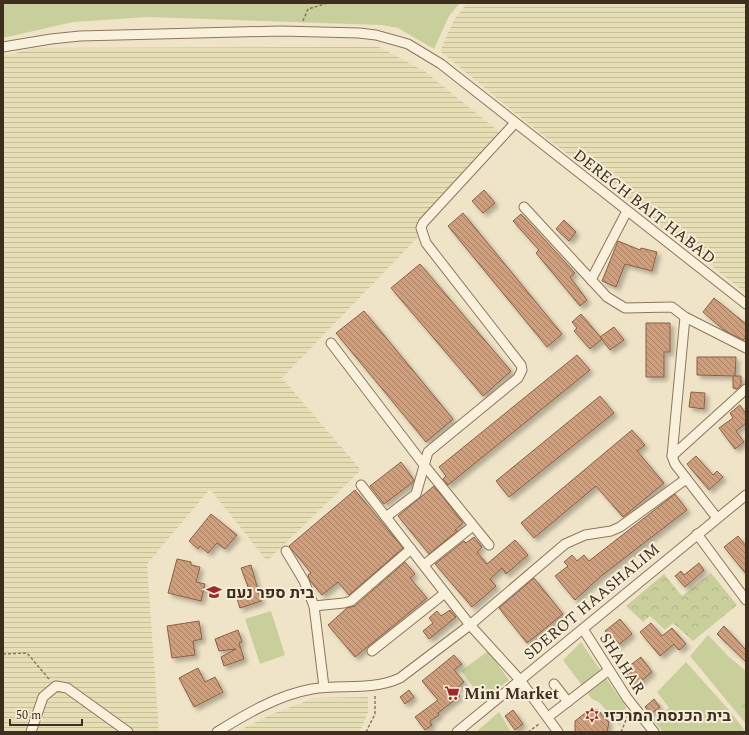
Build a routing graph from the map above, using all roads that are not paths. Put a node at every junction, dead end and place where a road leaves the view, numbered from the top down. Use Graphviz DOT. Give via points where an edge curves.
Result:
graph roads {
  1 [pos="3,47"];
  2 [pos="515,123"];
  3 [pos="524,207"];
  4 [pos="627,212"];
  5 [pos="591,280"];
  6 [pos="746,304"];
  7 [pos="685,317"];
  8 [pos="331,343"];
  9 [pos="746,348"];
  10 [pos="746,389"];
  11 [pos="672,456"];
  12 [pos="424,465"];
  13 [pos="686,479"];
  14 [pos="361,485"];
  15 [pos="746,495"];
  16 [pos="386,517"];
  17 [pos="717,518"];
  18 [pos="473,526"];
  19 [pos="697,534"];
  20 [pos="489,545"];
  21 [pos="411,549"];
  22 [pos="286,552"];
  23 [pos="424,565"];
  24 [pos="445,593"];
  25 [pos="746,600"];
  26 [pos="314,606"];
  27 [pos="470,624"];
  28 [pos="583,628"];
  29 [pos="372,651"];
  30 [pos="609,670"];
  31 [pos="520,680"];
  32 [pos="554,684"];
  33 [pos="324,687"];
  34 [pos="568,702"];
  35 [pos="548,718"];
  36 [pos="31,732"];
  37 [pos="128,732"];
  38 [pos="217,732"];
  39 [pos="457,732"];
  40 [pos="558,732"];
  41 [pos="654,732"];
  1 -- 2 [label="street, DERECH BAIT HABAD" via="80,36 299,31 376,35 408,44 441,64"];
  2 -- 4 [label="street, DERECH BAIT HABAD"];
  2 -- 12 [label="street" via="421,228 426,243 521,365 522,370 518,378 428,452"];
  3 -- 5 [label="street"];
  4 -- 5 [label="street"];
  4 -- 6 [label="street, DERECH BAIT HABAD"];
  5 -- 7 [label="street" via="607,297 625,308 672,306"];
  7 -- 9 [label="street"];
  7 -- 11 [label="street"];
  8 -- 12 [label="street"];
  10 -- 11 [label="street"];
  11 -- 13 [label="street"];
  12 -- 16 [label="street" via="416,494"];
  12 -- 18 [label="street"];
  13 -- 17 [label="street"];
  13 -- 27 [label="street" via="620,527 585,535 565,544"];
  14 -- 16 [label="street"];
  15 -- 17 [label="street, SDEROT HAASHALIM"];
  16 -- 21 [label="street"];
  17 -- 19 [label="street, SDEROT HAASHALIM"];
  18 -- 20 [label="street"];
  18 -- 23 [label="street"];
  19 -- 25 [label="street"];
  19 -- 28 [label="street, SDEROT HAASHALIM"];
  21 -- 23 [label="street"];
  21 -- 26 [label="street" via="351,601 344,604"];
  22 -- 26 [label="street" via="304,581"];
  23 -- 24 [label="street"];
  24 -- 27 [label="street"];
  24 -- 29 [label="street"];
  26 -- 33 [label="street"];
  27 -- 31 [label="street"];
  27 -- 33 [label="street" via="413,670 389,683"];
  28 -- 30 [label="street, SHAHAR"];
  28 -- 31 [label="street, SDEROT HAASHALIM"];
  30 -- 34 [label="street"];
  30 -- 41 [label="street, SHAHAR"];
  31 -- 35 [label="street"];
  31 -- 39 [label="street, SDEROT HAASHALIM"];
  32 -- 34 [label="street"];
  33 -- 38 [label="street" via="310,689 270,703"];
  34 -- 35 [label="street"];
  35 -- 40 [label="street"];
  36 -- 37 [label="street" via="43,697 56,686 67,688"];
}
